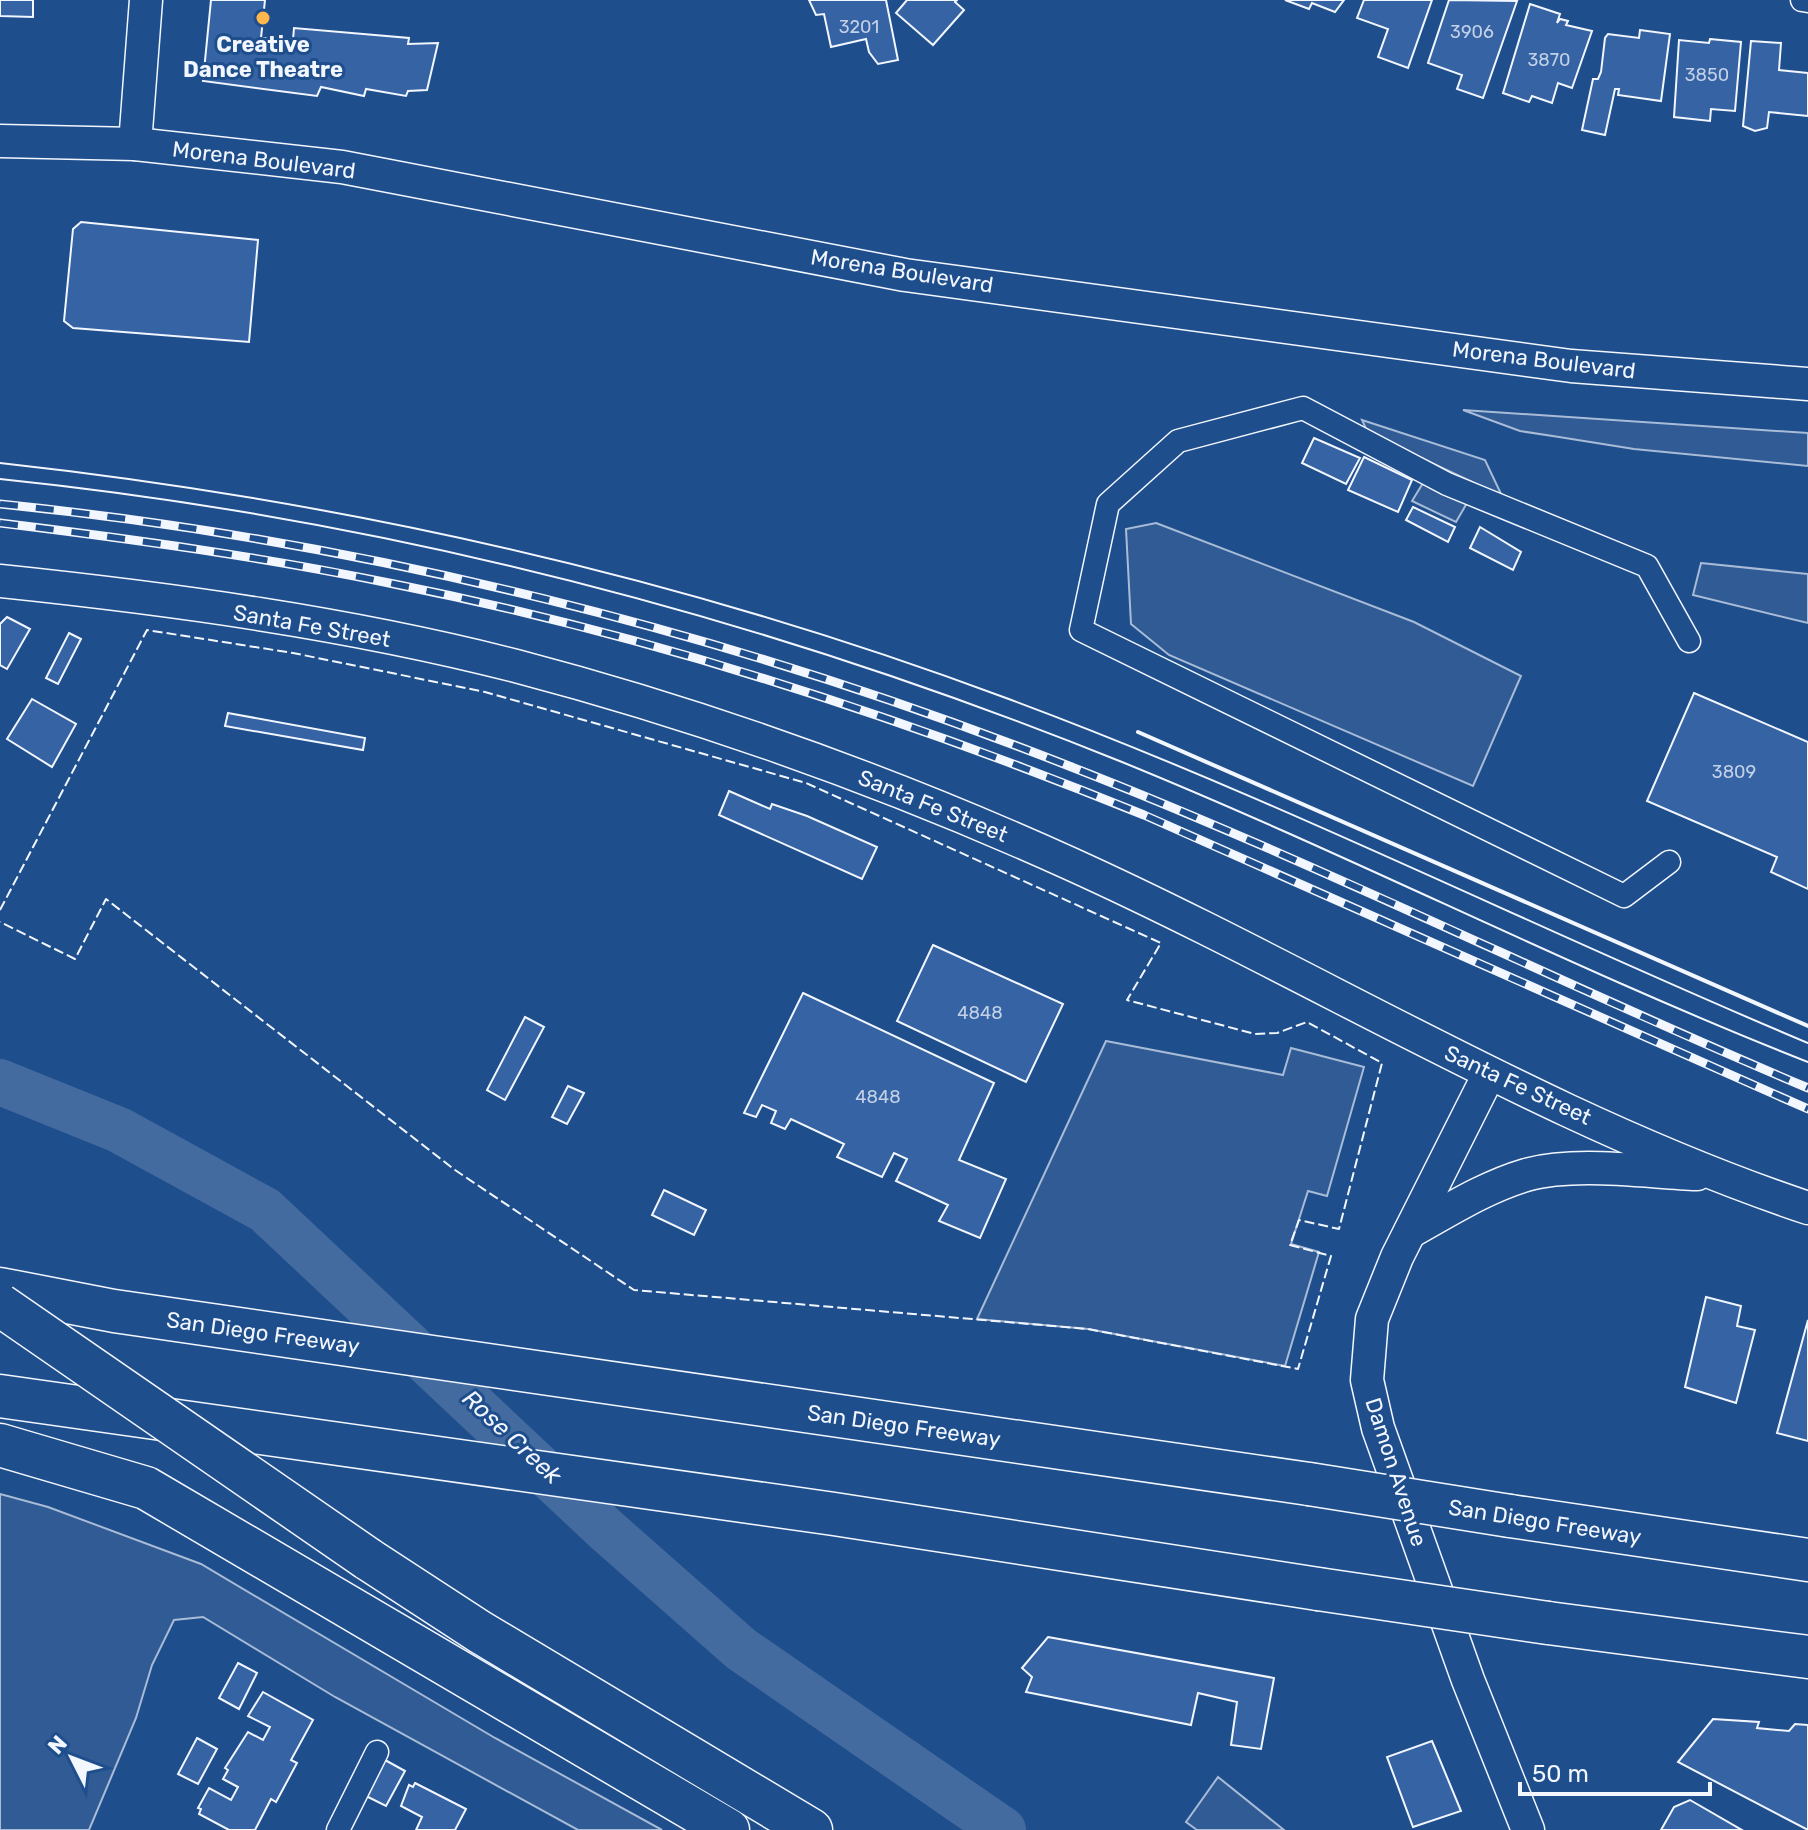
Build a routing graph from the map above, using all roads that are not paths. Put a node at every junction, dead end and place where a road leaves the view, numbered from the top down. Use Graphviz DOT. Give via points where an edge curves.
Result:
graph roads {
  1 [pos="146,0"];
  2 [pos="1802,0"];
  3 [pos="1808,1"];
  4 [pos="0,141"];
  5 [pos="135,144"];
  6 [pos="1808,384"];
  7 [pos="0,581"];
  8 [pos="1689,641"];
  9 [pos="1669,862"];
  10 [pos="1489,1074"];
  11 [pos="1713,1175"];
  12 [pos="1808,1208"];
  13 [pos="1410,1232"];
  14 [pos="0,1289"];
  15 [pos="0,1305"];
  16 [pos="0,1396"];
  17 [pos="0,1445"];
  18 [pos="1808,1560"];
  19 [pos="1808,1657"];
  20 [pos="377,1752"];
  21 [pos="338,1830"];
  22 [pos="728,1830"];
  23 [pos="811,1830"];
  24 [pos="1528,1830"];
  1 -- 5 [label="street"];
  2 -- 3 [label="street"];
  4 -- 5 [label="street, Morena Boulevard"];
  5 -- 6 [label="street, Morena Boulevard" via="342,167 905,275 1571,366"];
  7 -- 10 [label="street, Santa Fe Street" via="242,613 401,641 516,667 772,744 884,784 1073,865 1305,977"];
  8 -- 9 [label="street" via="1647,566 1447,484 1303,408 1178,441 1108,504 1081,630 1624,896"];
  10 -- 11 [label="street, Santa Fe Street"];
  10 -- 13 [label="street, Damon Avenue"];
  11 -- 12 [label="street, Santa Fe Street"];
  11 -- 13 [label="street" via="1567,1169 1527,1174 1475,1195"];
  13 -- 24 [label="street, Damon Avenue" via="1372,1319 1367,1380 1378,1428 1468,1680"];
  14 -- 18 [label="highway, San Diego Freeway, bridge" via="114,1311"];
  15 -- 23 [label="highway, bridge" via="480,1632"];
  16 -- 19 [label="highway, bridge"];
  17 -- 22 [label="highway" via="146,1488"];
  20 -- 21 [label="street"];
}
